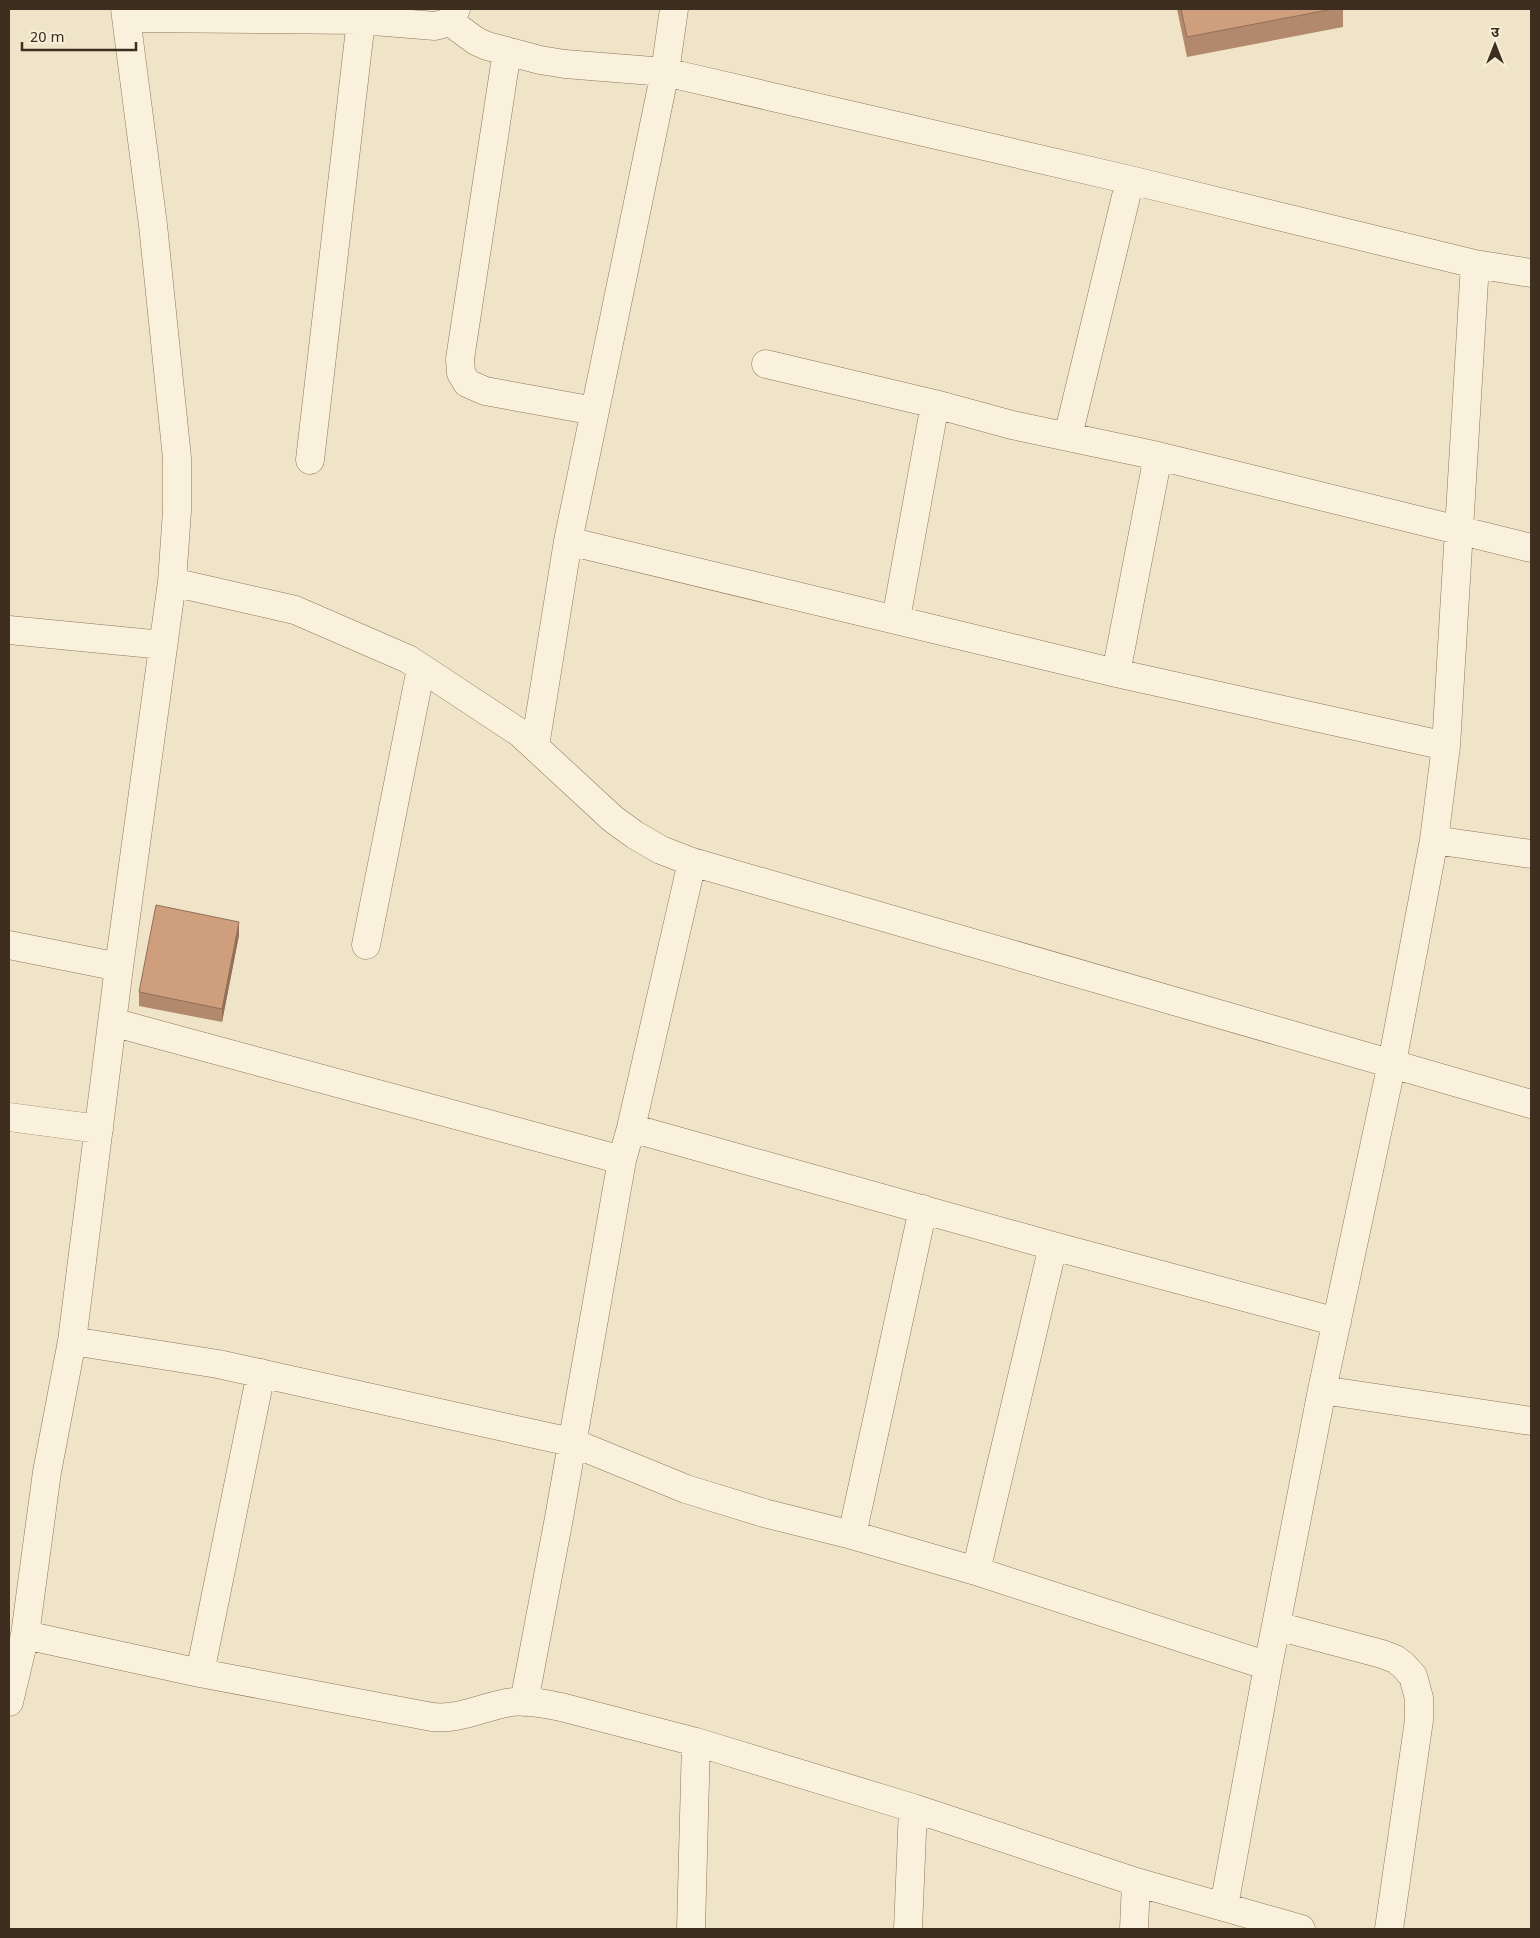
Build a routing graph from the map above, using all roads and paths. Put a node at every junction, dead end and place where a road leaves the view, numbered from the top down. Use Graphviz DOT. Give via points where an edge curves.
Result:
graph roads {
  1 [pos="674,9"];
  2 [pos="126,14"];
  3 [pos="453,15"];
  4 [pos="361,20"];
  5 [pos="507,51"];
  6 [pos="665,72"];
  7 [pos="1130,180"];
  8 [pos="1476,264"];
  9 [pos="1531,274"];
  10 [pos="766,364"];
  11 [pos="935,404"];
  12 [pos="595,411"];
  13 [pos="1068,436"];
  14 [pos="1158,456"];
  15 [pos="310,460"];
  16 [pos="1460,531"];
  17 [pos="568,542"];
  18 [pos="1531,548"];
  19 [pos="172,582"];
  20 [pos="896,619"];
  21 [pos="9,630"];
  22 [pos="163,645"];
  23 [pos="421,668"];
  24 [pos="1116,672"];
  25 [pos="535,746"];
  26 [pos="1446,746"];
  27 [pos="1434,840"];
  28 [pos="1531,854"];
  29 [pos="692,862"];
  30 [pos="9,945"];
  31 [pos="366,945"];
  32 [pos="120,967"];
  33 [pos="112,1022"];
  34 [pos="1392,1063"];
  35 [pos="1531,1104"];
  36 [pos="9,1117"];
  37 [pos="631,1128"];
  38 [pos="99,1129"];
  39 [pos="622,1160"];
  40 [pos="922,1210"];
  41 [pos="1053,1246"];
  42 [pos="1337,1322"];
  43 [pos="72,1341"];
  44 [pos="261,1373"];
  45 [pos="1322,1390"];
  46 [pos="1531,1421"];
  47 [pos="571,1442"];
  48 [pos="852,1535"];
  49 [pos="976,1571"];
  50 [pos="1277,1626"];
  51 [pos="25,1635"];
  52 [pos="1268,1666"];
  53 [pos="200,1673"];
  54 [pos="9,1702"];
  55 [pos="524,1702"];
  56 [pos="696,1742"];
  57 [pos="912,1808"];
  58 [pos="1136,1882"];
  59 [pos="1224,1906"];
  60 [pos="692,1929"];
  61 [pos="908,1929"];
  62 [pos="1134,1929"];
  63 [pos="1301,1929"];
  64 [pos="1389,1929"];
  1 -- 6 [label="street"];
  2 -- 4 [label="street"];
  2 -- 19 [label="street" via="153,225 177,458"];
  3 -- 4 [label="street" via="435,26"];
  3 -- 5 [label="street" via="476,40"];
  4 -- 15 [label="street"];
  5 -- 6 [label="street" via="565,64"];
  5 -- 12 [label="street" via="460,373 467,383 485,391"];
  6 -- 7 [label="street"];
  6 -- 12 [label="street"];
  7 -- 8 [label="street"];
  7 -- 13 [label="street"];
  8 -- 9 [label="street"];
  8 -- 16 [label="street"];
  10 -- 11 [label="street"];
  11 -- 13 [label="street"];
  11 -- 20 [label="street"];
  12 -- 17 [label="street"];
  13 -- 14 [label="street"];
  14 -- 16 [label="street"];
  14 -- 24 [label="street"];
  16 -- 18 [label="street"];
  16 -- 26 [label="street"];
  17 -- 20 [label="street"];
  17 -- 25 [label="street"];
  19 -- 22 [label="street"];
  19 -- 23 [label="street" via="295,610 408,659"];
  20 -- 24 [label="street"];
  21 -- 22 [label="street"];
  22 -- 32 [label="street"];
  23 -- 25 [label="street" via="503,721"];
  23 -- 31 [label="street"];
  24 -- 26 [label="street"];
  25 -- 29 [label="street" via="613,819 661,850"];
  26 -- 27 [label="street"];
  27 -- 28 [label="street"];
  27 -- 34 [label="street"];
  29 -- 34 [label="street"];
  29 -- 37 [label="street"];
  30 -- 32 [label="street"];
  32 -- 33 [label="street"];
  33 -- 38 [label="street"];
  33 -- 39 [label="street"];
  34 -- 35 [label="street"];
  34 -- 42 [label="street"];
  36 -- 38 [label="street"];
  37 -- 39 [label="street"];
  37 -- 40 [label="street"];
  38 -- 43 [label="street"];
  39 -- 47 [label="street"];
  40 -- 41 [label="street"];
  40 -- 48 [label="street"];
  41 -- 42 [label="street"];
  41 -- 49 [label="street"];
  42 -- 45 [label="street"];
  43 -- 44 [label="street"];
  43 -- 51 [label="street" via="47,1472"];
  44 -- 47 [label="street"];
  44 -- 53 [label="street"];
  45 -- 46 [label="street"];
  45 -- 50 [label="street"];
  47 -- 48 [label="street" via="686,1489"];
  47 -- 55 [label="street"];
  48 -- 49 [label="street"];
  49 -- 52 [label="street"];
  50 -- 52 [label="street"];
  50 -- 64 [label="street" via="1382,1654 1403,1665 1413,1676 1419,1698 1419,1720"];
  51 -- 53 [label="street"];
  51 -- 54 [label="street"];
  52 -- 59 [label="street"];
  53 -- 55 [label="street" via="444,1718 510,1702"];
  55 -- 56 [label="street" via="562,1707"];
  56 -- 57 [label="street"];
  56 -- 60 [label="street"];
  57 -- 58 [label="street"];
  57 -- 61 [label="street"];
  58 -- 59 [label="street"];
  58 -- 62 [label="street"];
  59 -- 63 [label="street"];
}
